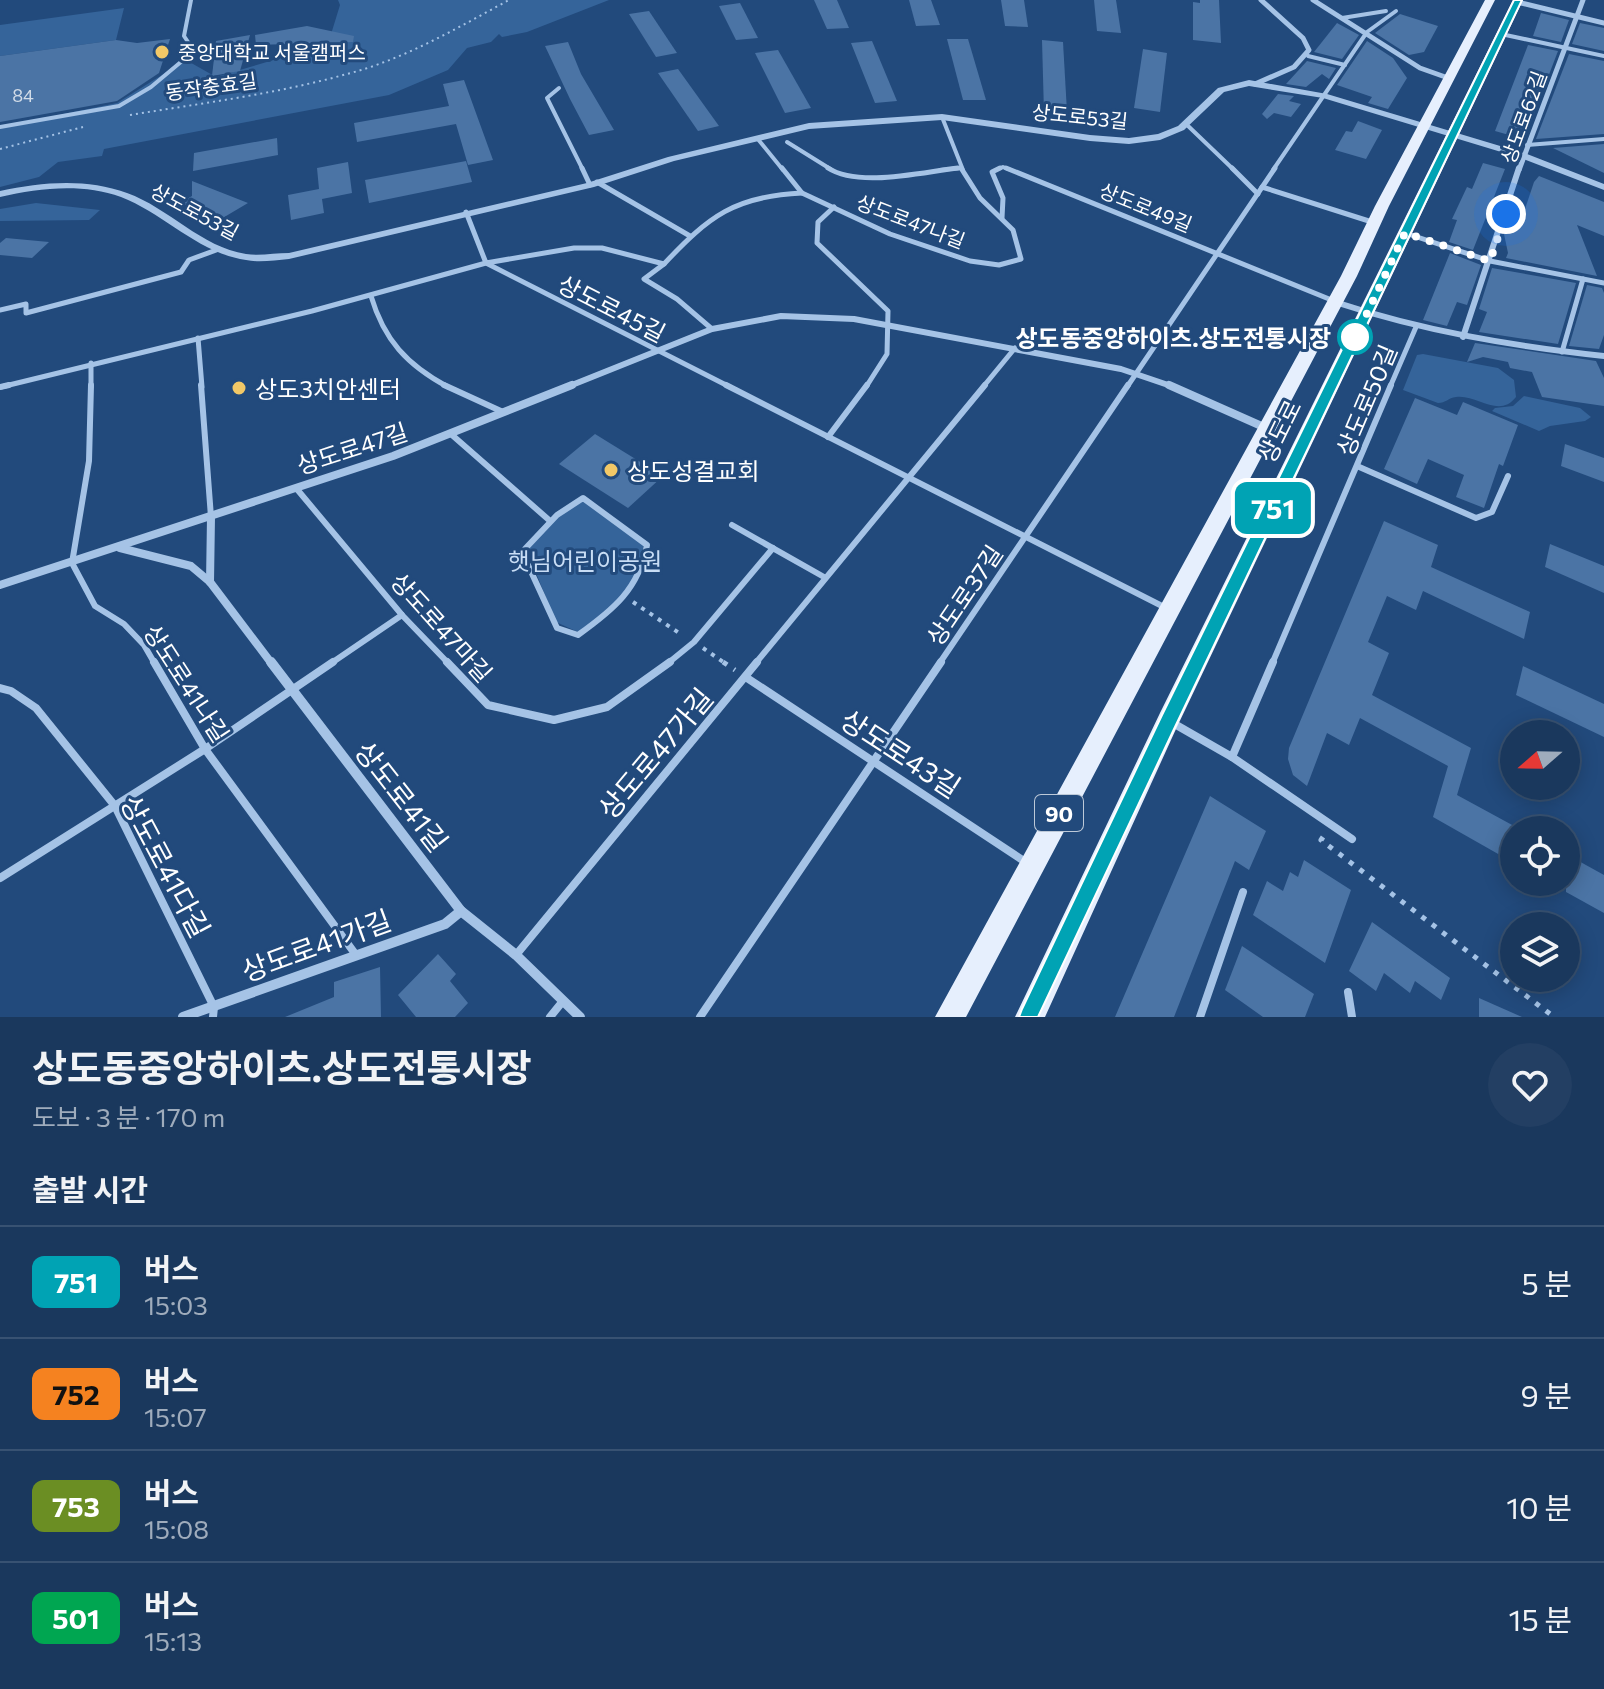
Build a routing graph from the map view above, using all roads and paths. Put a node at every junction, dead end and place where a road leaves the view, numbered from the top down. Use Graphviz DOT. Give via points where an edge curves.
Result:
graph roads {
  1 [pos="191,0"];
  2 [pos="509,0"];
  3 [pos="1261,0"];
  4 [pos="1313,0"];
  5 [pos="1490,0"];
  6 [pos="1583,0"];
  7 [pos="1517,1"];
  8 [pos="1386,11"];
  9 [pos="1396,11"];
  10 [pos="1575,17"];
  11 [pos="1342,18"];
  12 [pos="1604,23"];
  13 [pos="1367,32"];
  14 [pos="1501,34"];
  15 [pos="1566,50"];
  16 [pos="1308,56"];
  17 [pos="1604,56"];
  18 [pos="1345,65"];
  19 [pos="1451,79"];
  20 [pos="1255,84"];
  21 [pos="559,88"];
  22 [pos="1324,96"];
  23 [pos="121,117"];
  24 [pos="942,117"];
  25 [pos="95,123"];
  26 [pos="1425,123"];
  27 [pos="1186,124"];
  28 [pos="0,127"];
  29 [pos="1451,133"];
  30 [pos="757,138"];
  31 [pos="1604,139"];
  32 [pos="787,142"];
  33 [pos="0,149"];
  34 [pos="1526,150"];
  35 [pos="961,168"];
  36 [pos="594,184"];
  37 [pos="1604,187"];
  38 [pos="1260,190"];
  39 [pos="802,193"];
  40 [pos="0,194"];
  41 [pos="834,207"];
  42 [pos="466,212"];
  43 [pos="1002,218"];
  44 [pos="1372,222"];
  45 [pos="1405,233"];
  46 [pos="690,236"];
  47 [pos="219,249"];
  48 [pos="1217,253"];
  49 [pos="1490,261"];
  50 [pos="486,263"];
  51 [pos="664,264"];
  52 [pos="1583,279"];
  53 [pos="1604,283"];
  54 [pos="371,296"];
  55 [pos="1334,301"];
  56 [pos="0,310"];
  57 [pos="1367,313"];
  58 [pos="886,325"];
  59 [pos="1416,327"];
  60 [pos="712,329"];
  61 [pos="1463,337"];
  62 [pos="198,338"];
  63 [pos="1015,348"];
  64 [pos="656,350"];
  65 [pos="1562,352"];
  66 [pos="1604,356"];
  67 [pos="91,363"];
  68 [pos="1136,373"];
  69 [pos="0,387"];
  70 [pos="503,412"];
  71 [pos="1266,428"];
  72 [pos="452,435"];
  73 [pos="828,437"];
  74 [pos="1357,466"];
  75 [pos="1508,476"];
  76 [pos="910,477"];
  77 [pos="296,488"];
  78 [pos="211,517"];
  79 [pos="549,520"];
  80 [pos="732,525"];
  81 [pos="1025,537"];
  82 [pos="120,548"];
  83 [pos="773,548"];
  84 [pos="72,563"];
  85 [pos="824,577"];
  86 [pos="210,582"];
  87 [pos="0,585"];
  88 [pos="1170,610"];
  89 [pos="402,615"];
  90 [pos="747,678"];
  91 [pos="0,688"];
  92 [pos="289,689"];
  93 [pos="1168,721"];
  94 [pos="205,749"];
  95 [pos="1232,757"];
  96 [pos="874,761"];
  97 [pos="115,806"];
  98 [pos="1329,824"];
  99 [pos="1352,839"];
  100 [pos="1030,865"];
  101 [pos="0,878"];
  102 [pos="1243,892"];
  103 [pos="461,911"];
  104 [pos="356,955"];
  105 [pos="516,955"];
  106 [pos="1348,992"];
  107 [pos="563,1001"];
  108 [pos="214,1012"];
  109 [pos="183,1017"];
  110 [pos="550,1017"];
  111 [pos="580,1017"];
  112 [pos="700,1017"];
  113 [pos="950,1017"];
  114 [pos="1030,1017"];
  115 [pos="1200,1017"];
  116 [pos="1352,1017"];
  117 [pos="1554,1017"];
  1 -- 28 [label="lane" via="184,36 194,51 151,87 119,106"];
  2 -- 23 [label="path, 동작충효길" via="410,52 349,74"];
  3 -- 16 [label="street" via="1303,38"];
  4 -- 11 [label="street"];
  5 -- 19 [label="main road, 상도로"];
  6 -- 10 [label="street, 상도로62길"];
  7 -- 10 [label="street"];
  7 -- 14 [label="main road, 상도로 / 90"];
  8 -- 11 [label="lane"];
  9 -- 13 [label="lane"];
  10 -- 12 [label="street"];
  10 -- 15 [label="street, 상도로62길"];
  11 -- 13 [label="street"];
  13 -- 18 [label="lane, 상도로37길"];
  13 -- 19 [label="street" via="1420,68"];
  14 -- 15 [label="lane"];
  14 -- 29 [label="main road, 상도로 / 90"];
  15 -- 17 [label="lane"];
  15 -- 34 [label="street, 상도로62길"];
  16 -- 18 [label="lane"];
  16 -- 20 [label="street"];
  18 -- 22 [label="lane, 상도로37길"];
  19 -- 26 [label="main road, 상도로"];
  20 -- 22 [label="street, 상도로53길"];
  20 -- 27 [label="street, 상도로53길" via="1221,90"];
  21 -- 36 [label="lane" via="547,98"];
  22 -- 26 [label="street, 상도로53길"];
  22 -- 38 [label="lane, 상도로37길"];
  24 -- 27 [label="street, 상도로53길" via="1129,141 1160,137"];
  24 -- 30 [label="street, 상도로53길" via="809,126"];
  24 -- 35 [label="lane, 상도로47나길"];
  25 -- 33 [label="path"];
  26 -- 29 [label="street, 상도로53길"];
  26 -- 44 [label="main road, 상도로 / 90"];
  27 -- 38 [label="lane"];
  29 -- 34 [label="street, 상도로53길"];
  29 -- 45 [label="main road, 상도로 / 90"];
  30 -- 36 [label="street, 상도로53길"];
  30 -- 39 [label="lane"];
  31 -- 34 [label="lane"];
  32 -- 35 [label="lane, 상도로47나길" via="842,177"];
  34 -- 37 [label="street, 상도로53길"];
  34 -- 49 [label="street, 상도로62길"];
  35 -- 43 [label="lane, 상도로47나길" via="981,199"];
  36 -- 42 [label="street, 상도로53길"];
  36 -- 46 [label="lane" via="636,202"];
  38 -- 44 [label="lane"];
  38 -- 48 [label="lane, 상도로37길"];
  39 -- 41 [label="lane"];
  39 -- 46 [label="lane" via="741,199"];
  40 -- 47 [label="street, 상도로53길" via="43,185 117,193"];
  41 -- 43 [label="lane, 상도로47나길" via="890,234 970,261 999,265 1021,259 1020,241"];
  41 -- 58 [label="lane, 상도로47나길" via="818,217 813,229 817,243 881,302 888,311"];
  42 -- 47 [label="street, 상도로53길" via="289,256 246,257"];
  42 -- 50 [label="lane"];
  43 -- 48 [label="lane, 상도로49길" via="1003,198 992,172 1003,167"];
  44 -- 55 [label="main road, 상도로 / 90"];
  45 -- 49 [label="lane"];
  45 -- 57 [label="main road, 상도로 / 90"];
  46 -- 51 [label="lane"];
  47 -- 56 [label="lane" via="189,260 181,272 26,313 26,304"];
  48 -- 55 [label="lane, 상도로49길"];
  48 -- 68 [label="lane, 상도로37길"];
  49 -- 52 [label="lane"];
  49 -- 61 [label="street, 상도로62길"];
  50 -- 51 [label="lane" via="602,248"];
  50 -- 54 [label="lane"];
  50 -- 64 [label="lane, 상도로45길"];
  51 -- 60 [label="lane" via="644,279"];
  52 -- 53 [label="lane"];
  52 -- 65 [label="lane"];
  54 -- 62 [label="lane"];
  54 -- 70 [label="lane" via="378,322 402,356"];
  55 -- 57 [label="street, 상도로50길"];
  55 -- 71 [label="main road, 상도로 / 90"];
  57 -- 59 [label="street, 상도로50길"];
  57 -- 93 [label="main road, 상도로 / 90"];
  58 -- 60 [label="street, 상도로47길" via="781,316"];
  58 -- 63 [label="street, 상도로47길"];
  58 -- 73 [label="lane" via="891,346 885,361"];
  59 -- 61 [label="street, 상도로50길"];
  59 -- 74 [label="lane, 상도로50길"];
  60 -- 64 [label="street, 상도로47길"];
  61 -- 65 [label="street, 상도로50길"];
  62 -- 67 [label="lane"];
  62 -- 78 [label="lane"];
  63 -- 68 [label="street, 상도로47길"];
  63 -- 76 [label="lane, 상도로47가길"];
  64 -- 70 [label="street, 상도로47길"];
  64 -- 73 [label="lane, 상도로45길"];
  65 -- 66 [label="street, 상도로50길"];
  67 -- 69 [label="lane"];
  67 -- 84 [label="lane" via="89,461"];
  68 -- 71 [label="street, 상도로47길"];
  68 -- 81 [label="lane, 상도로37길"];
  70 -- 72 [label="street, 상도로47길"];
  71 -- 88 [label="main road, 상도로 / 90"];
  72 -- 77 [label="street, 상도로47길"];
  72 -- 79 [label="lane"];
  73 -- 76 [label="lane, 상도로45길"];
  74 -- 75 [label="lane" via="1476,518 1492,512"];
  74 -- 95 [label="lane, 상도로50길"];
  76 -- 81 [label="lane, 상도로45길"];
  76 -- 85 [label="lane, 상도로47가길"];
  77 -- 78 [label="street, 상도로47길"];
  77 -- 89 [label="lane, 상도로47마길"];
  78 -- 82 [label="street, 상도로47길"];
  78 -- 86 [label="street"];
  79 -- 79 [label="lane" via="522,552 557,628 578,635 627,598 645,564 647,545 583,498"];
  80 -- 83 [label="lane"];
  81 -- 88 [label="lane, 상도로45길"];
  81 -- 96 [label="lane, 상도로37길"];
  82 -- 84 [label="street, 상도로47길"];
  82 -- 86 [label="street, 상도로41길" via="191,566"];
  83 -- 85 [label="lane"];
  83 -- 89 [label="lane, 상도로47마길" via="694,642 655,674 607,707 554,720 488,705"];
  84 -- 87 [label="street, 상도로47길"];
  84 -- 94 [label="lane, 상도로41나길" via="95,606 144,645"];
  85 -- 90 [label="lane, 상도로47가길"];
  86 -- 92 [label="street, 상도로41길"];
  88 -- 100 [label="main road, 상도로 / 90"];
  89 -- 92 [label="lane"];
  90 -- 96 [label="lane, 상도로43길"];
  90 -- 105 [label="lane, 상도로47가길"];
  91 -- 97 [label="lane, 상도로41다길" via="36,708"];
  92 -- 94 [label="lane"];
  92 -- 103 [label="street, 상도로41길"];
  93 -- 95 [label="lane"];
  93 -- 114 [label="main road, 상도로 / 90"];
  94 -- 97 [label="lane"];
  94 -- 104 [label="lane, 상도로41나길"];
  95 -- 98 [label="lane"];
  96 -- 100 [label="lane, 상도로43길"];
  96 -- 112 [label="lane, 상도로37길"];
  97 -- 101 [label="lane"];
  97 -- 108 [label="lane, 상도로41다길"];
  98 -- 99 [label="lane"];
  98 -- 117 [label="path" via="1321,840"];
  100 -- 113 [label="main road, 상도로 / 90"];
  102 -- 115 [label="lane"];
  103 -- 104 [label="street, 상도로41가길" via="445,924"];
  103 -- 105 [label="street, 상도로41길"];
  104 -- 108 [label="street, 상도로41가길"];
  105 -- 107 [label="street, 상도로41길"];
  106 -- 116 [label="lane"];
  107 -- 110 [label="lane"];
  107 -- 111 [label="street, 상도로41길"];
  108 -- 109 [label="street, 상도로41가길"];
}
